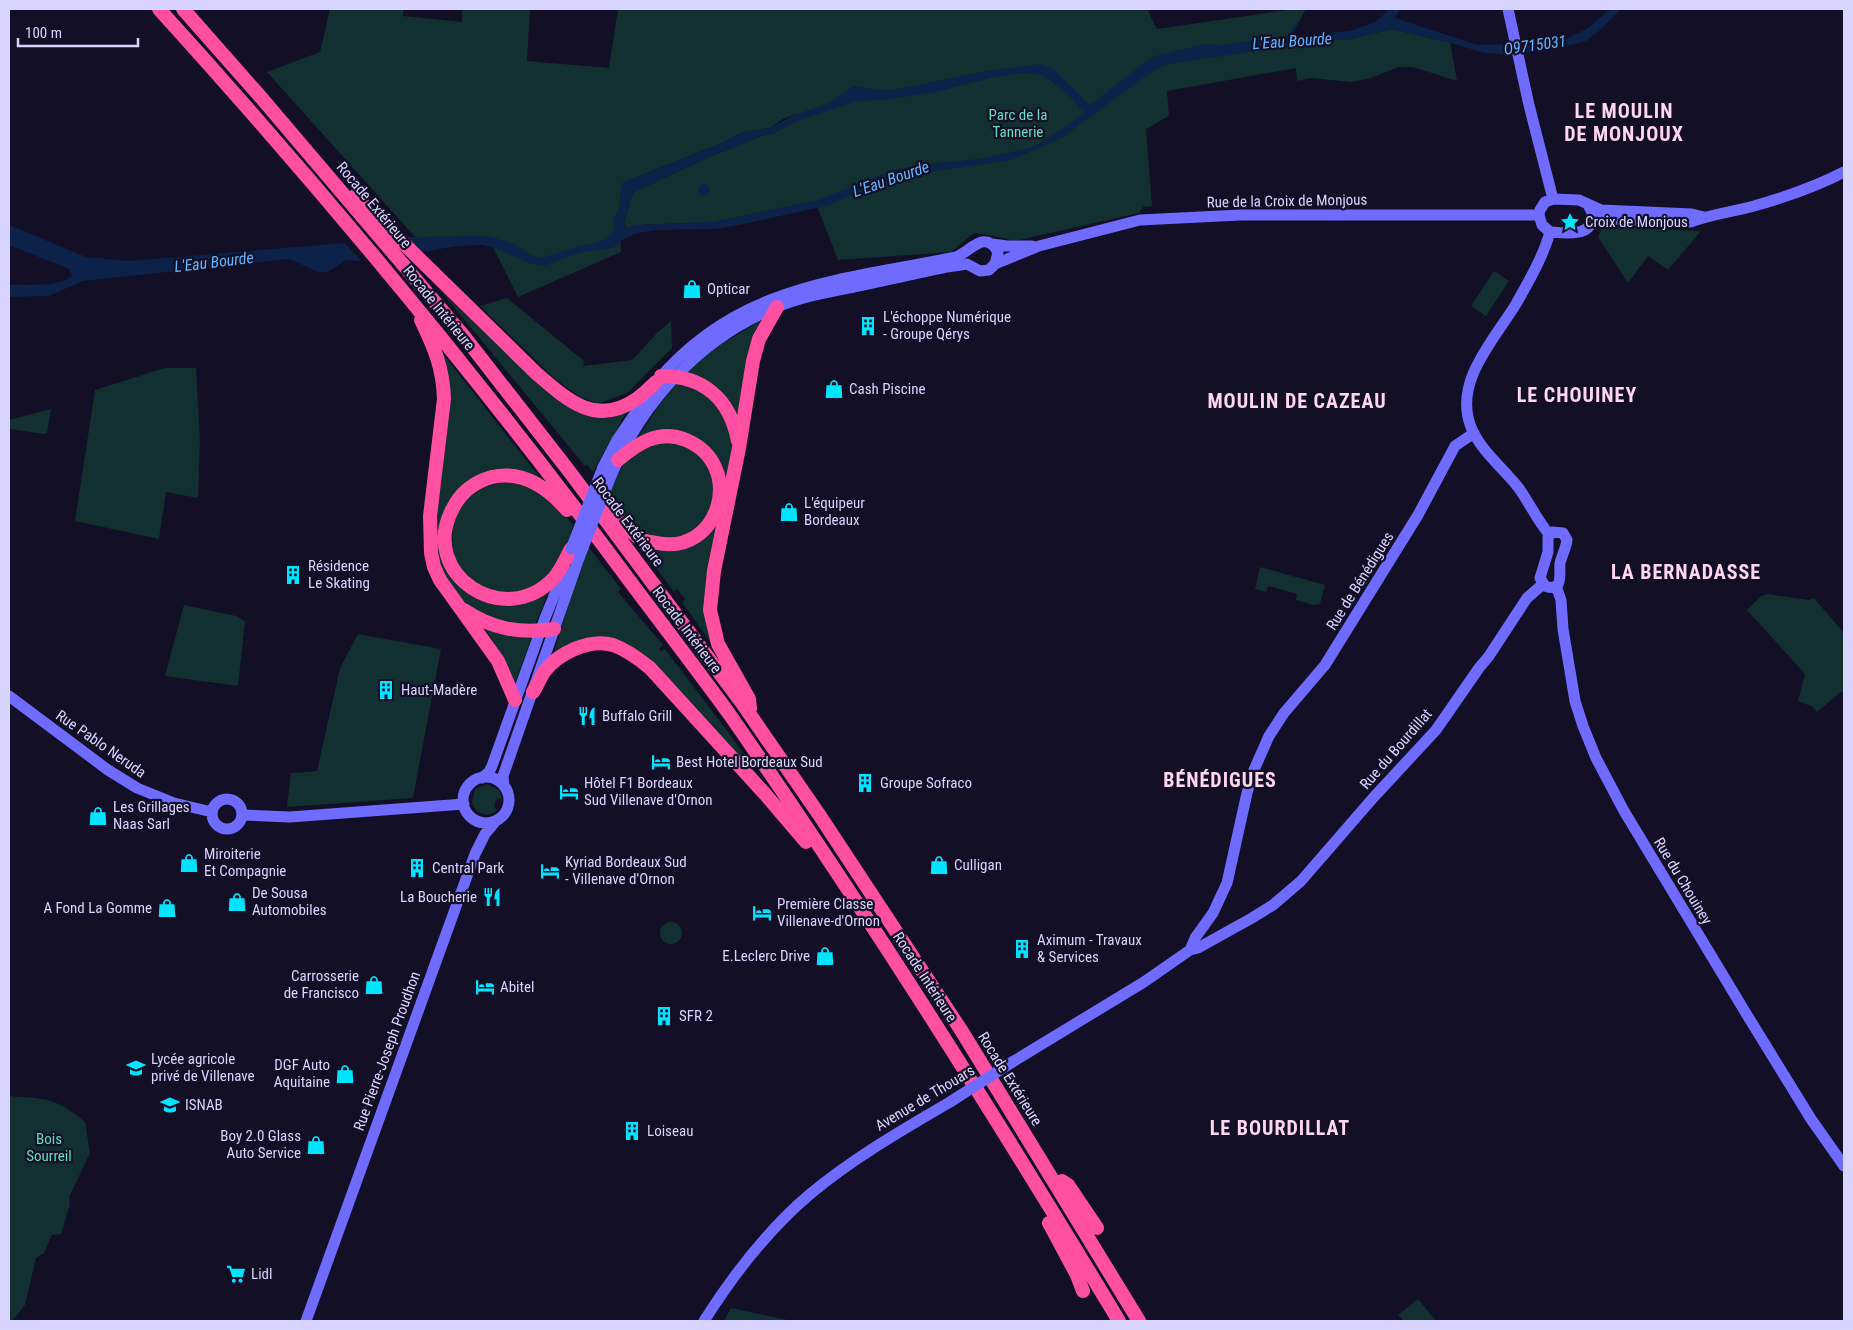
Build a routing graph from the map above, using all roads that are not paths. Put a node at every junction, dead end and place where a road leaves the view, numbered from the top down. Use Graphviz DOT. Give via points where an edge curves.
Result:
graph roads {
  1 [pos="159,9"];
  2 [pos="183,9"];
  3 [pos="1508,9"];
  4 [pos="292,134"];
  5 [pos="1844,172"];
  6 [pos="1553,199"];
  7 [pos="1588,205"];
  8 [pos="1539,216"];
  9 [pos="1704,217"];
  10 [pos="1591,223"];
  11 [pos="1550,232"];
  12 [pos="992,244"];
  13 [pos="1038,246"];
  14 [pos="969,251"];
  15 [pos="996,264"];
  16 [pos="972,265"];
  17 [pos="410,298"];
  18 [pos="777,307"];
  19 [pos="463,335"];
  20 [pos="664,378"];
  21 [pos="1474,433"];
  22 [pos="739,448"];
  23 [pos="618,460"];
  24 [pos="607,471"];
  25 [pos="1549,534"];
  26 [pos="575,553"];
  27 [pos="632,583"];
  28 [pos="1543,584"];
  29 [pos="1556,586"];
  30 [pos="458,605"];
  31 [pos="547,630"];
  32 [pos="534,692"];
  33 [pos="9,696"];
  34 [pos="515,700"];
  35 [pos="751,718"];
  36 [pos="482,778"];
  37 [pos="504,786"];
  38 [pos="464,804"];
  39 [pos="212,812"];
  40 [pos="242,815"];
  41 [pos="471,818"];
  42 [pos="495,822"];
  43 [pos="475,854"];
  44 [pos="1252,918"];
  45 [pos="875,930"];
  46 [pos="1190,950"];
  47 [pos="1014,1148"];
  48 [pos="1844,1166"];
  49 [pos="1049,1172"];
  50 [pos="1097,1228"];
  51 [pos="1083,1291"];
  52 [pos="306,1321"];
  53 [pos="704,1321"];
  54 [pos="1119,1321"];
  55 [pos="1139,1321"];
  1 -- 17 [label="highway, Rocade Intérieure" via="336,208"];
  2 -- 4 [label="highway, Rocade Extérieure"];
  3 -- 6 [label="street"];
  4 -- 19 [label="highway, Rocade Extérieure"];
  4 -- 20 [label="highway" via="562,396 583,408 602,411 636,400"];
  5 -- 9 [label="street" via="1800,193"];
  6 -- 7 [label="street" via="1578,200"];
  6 -- 8 [label="street" via="1545,202"];
  7 -- 9 [label="street" via="1601,210"];
  7 -- 10 [label="street"];
  8 -- 11 [label="street" via="1542,225"];
  8 -- 13 [label="street, Rue de la Croix de Monjous" via="1240,215 1150,220"];
  9 -- 10 [label="street" via="1691,222 1600,219"];
  10 -- 11 [label="street" via="1582,232"];
  11 -- 21 [label="street" via="1516,304 1486,348 1471,379 1467,407"];
  12 -- 13 [label="street, Rue de la Croix de Monjous"];
  12 -- 14 [label="street" via="978,242"];
  12 -- 15 [label="street" via="998,252"];
  13 -- 15 [label="street, Rue de la Croix de Monjous"];
  14 -- 16 [label="street"];
  14 -- 20 [label="street" via="956,257 820,283 754,306 711,331 674,362"];
  15 -- 16 [label="street" via="983,271"];
  16 -- 18 [label="street" via="946,267 835,290"];
  17 -- 27 [label="highway, Rocade Intérieure" via="557,482"];
  17 -- 30 [label="highway" via="442,369 444,399 430,516 431,553 440,580"];
  18 -- 20 [label="street" via="719,339"];
  18 -- 22 [label="highway" via="759,340"];
  19 -- 23 [label="highway" via="621,522 644,540 667,545 690,541 715,514 721,490 717,469 700,448 682,438 662,436 642,442"];
  19 -- 35 [label="highway, Rocade Extérieure" via="569,471"];
  20 -- 22 [label="highway" via="698,382 709,389 732,417"];
  20 -- 23 [label="street"];
  20 -- 24 [label="street" via="617,440"];
  21 -- 25 [label="street" via="1517,486"];
  21 -- 46 [label="street, Rue de Bénédigues" via="1455,446 1414,520 1325,665 1269,736 1247,793 1227,883"];
  22 -- 35 [label="highway" via="714,571 710,610 718,644 749,699"];
  23 -- 24 [label="street"];
  24 -- 26 [label="street, bridge"];
  25 -- 28 [label="street" via="1548,552 1540,578"];
  25 -- 29 [label="street" via="1560,532 1568,540"];
  26 -- 27 [label="highway" via="554,578 531,594 495,598 467,585 454,570 446,550 445,531 454,504 466,490 482,480 499,476 526,479 555,496"];
  26 -- 31 [label="street" via="567,563"];
  27 -- 45 [label="highway, Rocade Intérieure" via="727,712"];
  28 -- 29 [label="street"];
  28 -- 44 [label="street, Rue du Bourdillat" via="1531,592 1436,730 1301,881"];
  29 -- 48 [label="street, Rue du Chouiney" via="1562,600 1563,629 1575,700 1596,758 1624,811 1737,999 1810,1119"];
  30 -- 31 [label="highway" via="476,618 501,628"];
  30 -- 34 [label="highway" via="498,661"];
  31 -- 32 [label="street"];
  31 -- 34 [label="street"];
  32 -- 37 [label="street" via="504,776"];
  32 -- 45 [label="highway" via="544,671 574,648 612,644 635,656 798,832"];
  33 -- 39 [label="street, Rue Pablo Neruda" via="137,788 174,803"];
  34 -- 36 [label="street" via="492,766"];
  35 -- 49 [label="highway, Rocade Extérieure" via="889,920"];
  36 -- 37 [label="street" via="494,779"];
  36 -- 38 [label="street" via="475,780 466,790"];
  37 -- 42 [label="street" via="509,804"];
  38 -- 40 [label="street" via="290,817"];
  38 -- 41 [label="street"];
  39 -- 40 [label="street" via="216,804 229,800 239,806"];
  39 -- 40 [label="street" via="214,823 225,829 235,827"];
  41 -- 42 [label="street" via="482,823"];
  41 -- 43 [label="street, Rue Pierre-Joseph Proudhon" via="478,832"];
  42 -- 43 [label="street, Rue Pierre-Joseph Proudhon"];
  43 -- 52 [label="street, Rue Pierre-Joseph Proudhon"];
  44 -- 46 [label="street, Avenue de Thouars"];
  45 -- 47 [label="highway, Rocade Intérieure"];
  46 -- 53 [label="street, Avenue de Thouars, bridge" via="1144,982 877,1145 809,1195 748,1259"];
  47 -- 51 [label="highway"];
  47 -- 54 [label="highway, Rocade Intérieure"];
  49 -- 50 [label="highway" via="1068,1185"];
  49 -- 55 [label="highway, Rocade Extérieure"];
}
